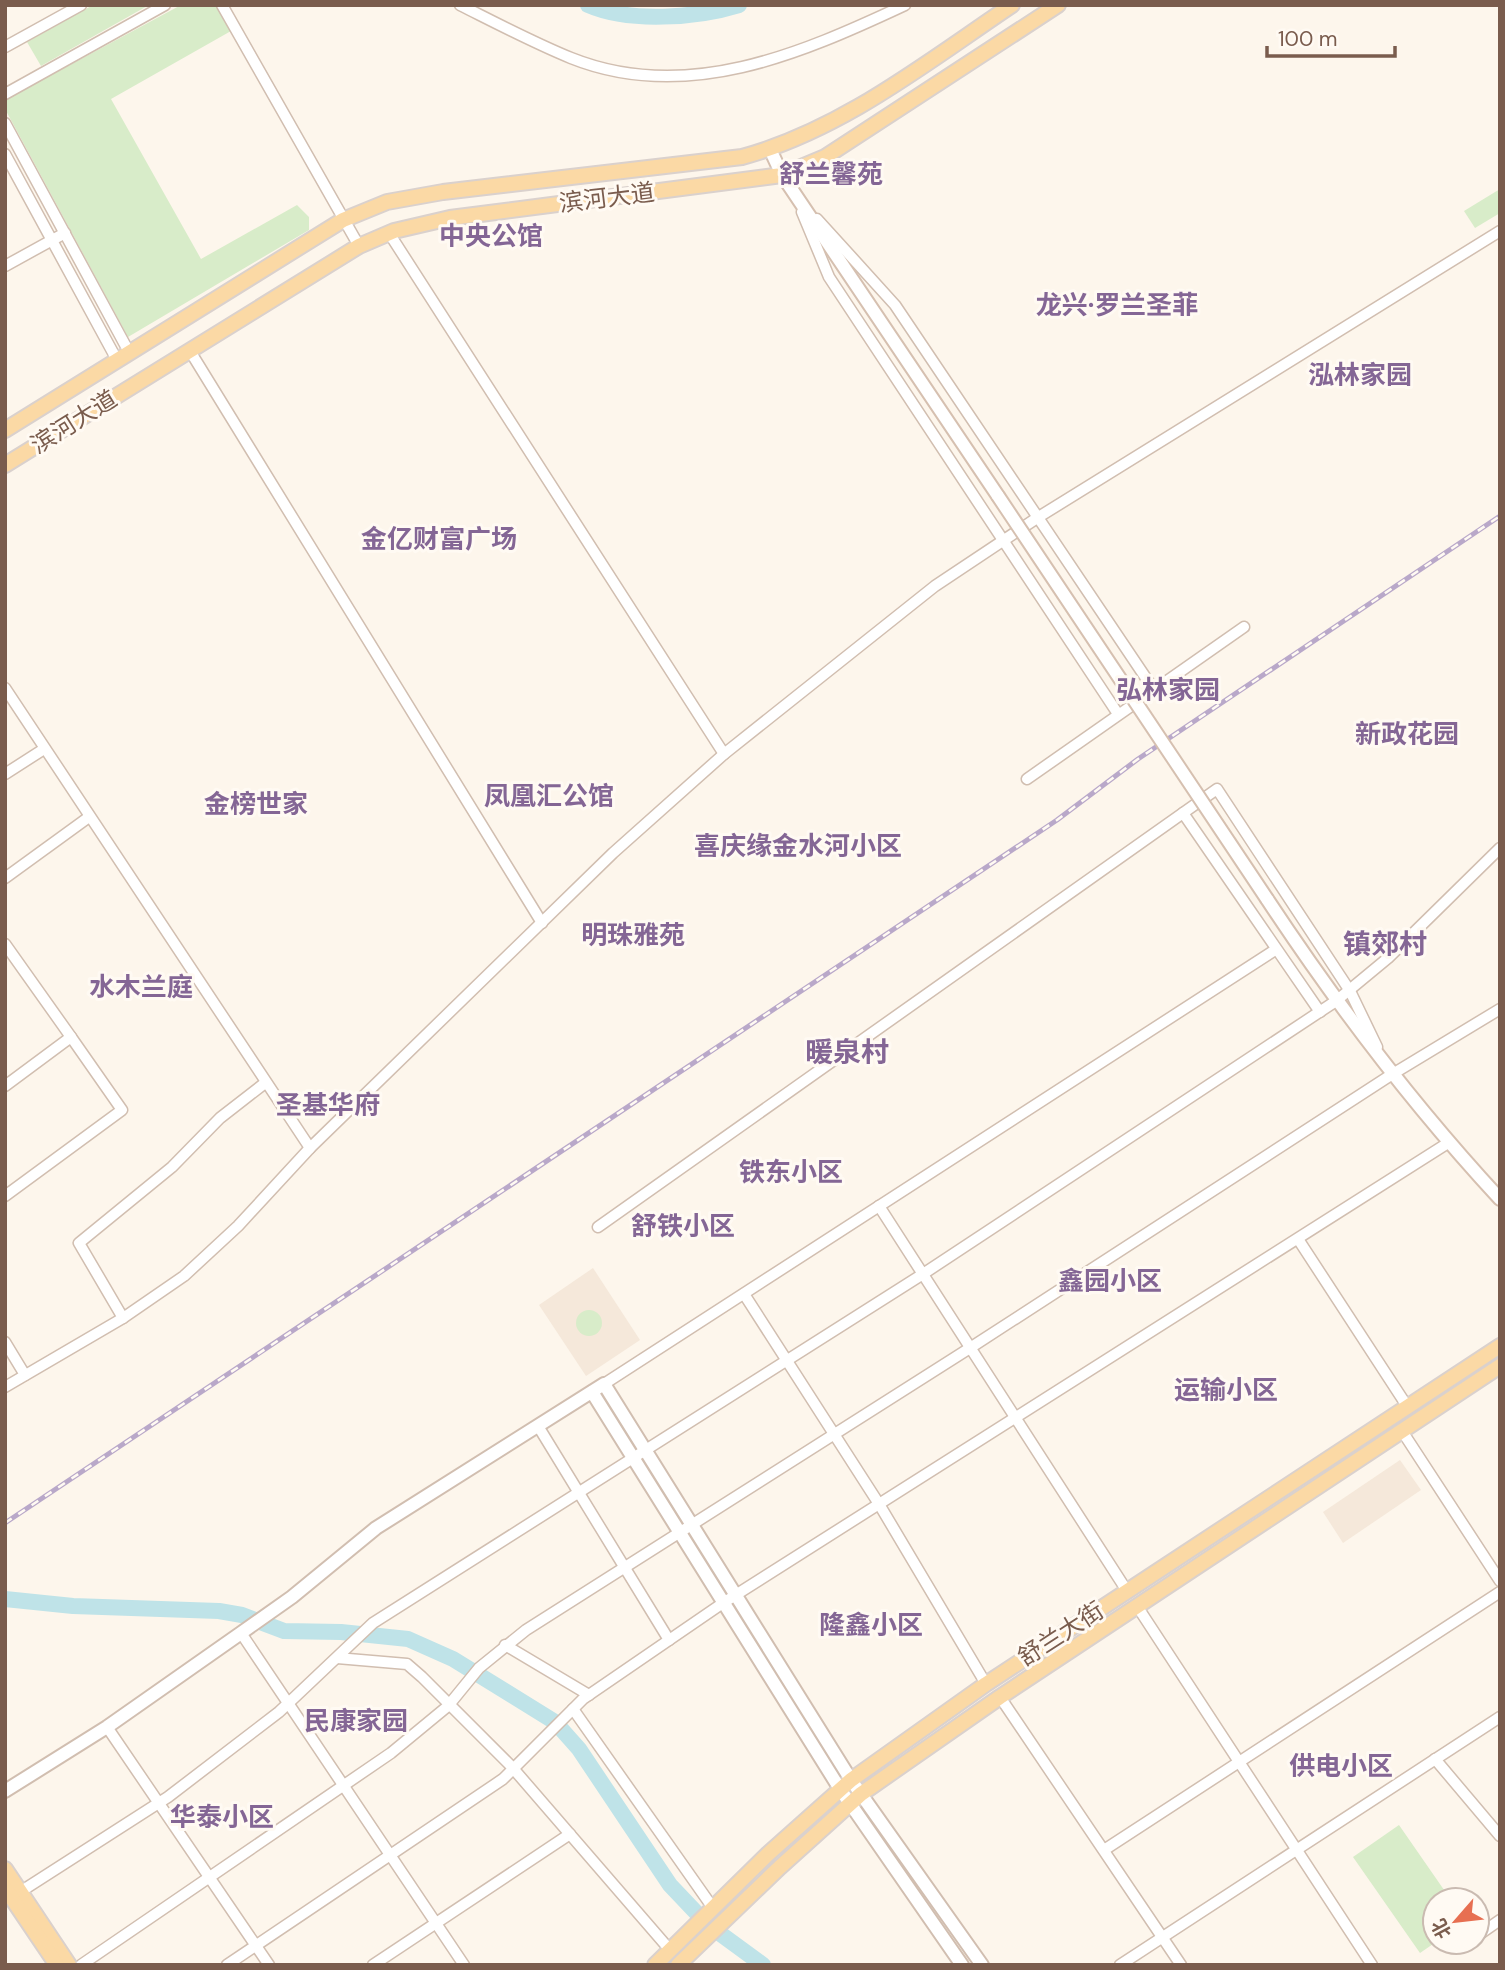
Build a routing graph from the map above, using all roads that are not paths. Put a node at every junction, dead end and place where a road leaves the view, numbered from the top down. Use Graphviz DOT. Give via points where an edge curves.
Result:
graph roads {
  1 [pos="81,5"];
  2 [pos="165,5"];
  3 [pos="222,5"];
  4 [pos="460,5"];
  5 [pos="905,5"];
  6 [pos="1012,5"];
  7 [pos="1058,5"];
  8 [pos="5,47"];
  9 [pos="5,94"];
  10 [pos="5,123"];
  11 [pos="770,149"];
  12 [pos="5,154"];
  13 [pos="782,175"];
  14 [pos="795,195"];
  15 [pos="343,220"];
  16 [pos="1500,231"];
  17 [pos="65,233"];
  18 [pos="389,233"];
  19 [pos="52,241"];
  20 [pos="359,246"];
  21 [pos="5,266"];
  22 [pos="190,351"];
  23 [pos="123,356"];
  24 [pos="5,430"];
  25 [pos="5,465"];
  26 [pos="1037,518"];
  27 [pos="1002,541"];
  28 [pos="1244,627"];
  29 [pos="5,688"];
  30 [pos="1154,690"];
  31 [pos="1118,715"];
  32 [pos="44,749"];
  33 [pos="724,754"];
  34 [pos="5,774"];
  35 [pos="1027,779"];
  36 [pos="1183,813"];
  37 [pos="89,817"];
  38 [pos="1500,848"];
  39 [pos="5,878"];
  40 [pos="542,923"];
  41 [pos="5,944"];
  42 [pos="1275,950"];
  43 [pos="1350,990"];
  44 [pos="1336,1002"];
  45 [pos="1500,1009"];
  46 [pos="1320,1013"];
  47 [pos="71,1037"];
  48 [pos="1391,1075"];
  49 [pos="265,1083"];
  50 [pos="5,1086"];
  51 [pos="1448,1143"];
  52 [pos="310,1148"];
  53 [pos="5,1196"];
  54 [pos="1500,1199"];
  55 [pos="879,1206"];
  56 [pos="598,1227"];
  57 [pos="1298,1239"];
  58 [pos="923,1274"];
  59 [pos="744,1294"];
  60 [pos="123,1318"];
  61 [pos="5,1342"];
  62 [pos="1500,1346"];
  63 [pos="971,1348"];
  64 [pos="787,1360"];
  65 [pos="1500,1366"];
  66 [pos="25,1375"];
  67 [pos="604,1384"];
  68 [pos="5,1387"];
  69 [pos="592,1392"];
  70 [pos="1407,1406"];
  71 [pos="1015,1418"];
  72 [pos="538,1426"];
  73 [pos="1402,1431"];
  74 [pos="834,1434"];
  75 [pos="645,1451"];
  76 [pos="633,1459"];
  77 [pos="579,1493"];
  78 [pos="879,1504"];
  79 [pos="691,1524"];
  80 [pos="679,1532"];
  81 [pos="624,1567"];
  82 [pos="1500,1581"];
  83 [pos="1127,1591"];
  84 [pos="1500,1592"];
  85 [pos="735,1595"];
  86 [pos="723,1602"];
  87 [pos="1137,1606"];
  88 [pos="241,1633"];
  89 [pos="669,1640"];
  90 [pos="505,1645"];
  91 [pos="338,1657"];
  92 [pos="986,1684"];
  93 [pos="589,1695"];
  94 [pos="1000,1697"];
  95 [pos="288,1703"];
  96 [pos="449,1705"];
  97 [pos="572,1710"];
  98 [pos="1500,1717"];
  99 [pos="107,1727"];
  100 [pos="1435,1759"];
  101 [pos="1240,1761"];
  102 [pos="513,1769"];
  103 [pos="845,1784"];
  104 [pos="344,1786"];
  105 [pos="5,1791"];
  106 [pos="856,1799"];
  107 [pos="159,1803"];
  108 [pos="570,1834"];
  109 [pos="1500,1836"];
  110 [pos="1296,1849"];
  111 [pos="1104,1850"];
  112 [pos="390,1855"];
  113 [pos="5,1869"];
  114 [pos="209,1878"];
  115 [pos="5,1888"];
  116 [pos="20,1892"];
  117 [pos="713,1908"];
  118 [pos="436,1923"];
  119 [pos="1161,1936"];
  120 [pos="675,1945"];
  121 [pos="256,1946"];
  122 [pos="57,1965"];
  123 [pos="69,1965"];
  124 [pos="81,1965"];
  125 [pos="227,1965"];
  126 [pos="269,1965"];
  127 [pos="373,1965"];
  128 [pos="464,1965"];
  129 [pos="655,1965"];
  130 [pos="678,1965"];
  131 [pos="962,1965"];
  132 [pos="982,1965"];
  133 [pos="1120,1965"];
  134 [pos="1181,1965"];
  135 [pos="1372,1965"];
  1 -- 8 [label="street"];
  2 -- 9 [label="street"];
  3 -- 15 [label="street"];
  4 -- 5 [label="street" via="573,59 646,76 695,77 766,63"];
  6 -- 11 [label="main road, 滨河大道" via="814,133"];
  7 -- 13 [label="main road, 滨河大道" via="825,157"];
  10 -- 17 [label="street"];
  11 -- 13 [label="street"];
  11 -- 15 [label="main road, 滨河大道" via="742,157 443,192 387,202"];
  12 -- 19 [label="street"];
  13 -- 14 [label="street"];
  13 -- 18 [label="main road, 滨河大道" via="450,218"];
  14 -- 26 [label="street" via="895,305"];
  14 -- 27 [label="street" via="829,277"];
  14 -- 44 [label="street, bridge"];
  15 -- 20 [label="street"];
  15 -- 23 [label="main road, 滨河大道"];
  16 -- 26 [label="street"];
  17 -- 19 [label="street"];
  17 -- 23 [label="street"];
  18 -- 20 [label="main road, 滨河大道"];
  18 -- 33 [label="street"];
  19 -- 21 [label="street"];
  19 -- 23 [label="street"];
  20 -- 22 [label="main road, 滨河大道"];
  22 -- 25 [label="main road, 滨河大道"];
  22 -- 40 [label="street"];
  23 -- 24 [label="main road, 滨河大道"];
  26 -- 27 [label="street"];
  26 -- 30 [label="street"];
  27 -- 31 [label="street"];
  27 -- 33 [label="street" via="935,586"];
  28 -- 30 [label="street"];
  29 -- 32 [label="street"];
  30 -- 31 [label="street"];
  31 -- 35 [label="street"];
  32 -- 34 [label="street"];
  32 -- 37 [label="street"];
  33 -- 40 [label="street"];
  36 -- 42 [label="street"];
  36 -- 43 [label="street" via="1217,789"];
  36 -- 56 [label="street"];
  37 -- 39 [label="street"];
  37 -- 49 [label="street"];
  38 -- 43 [label="street"];
  40 -- 52 [label="street"];
  41 -- 47 [label="street"];
  42 -- 46 [label="street"];
  42 -- 55 [label="street"];
  43 -- 44 [label="street"];
  43 -- 48 [label="street"];
  44 -- 46 [label="street"];
  44 -- 48 [label="street"];
  45 -- 48 [label="street"];
  46 -- 58 [label="street"];
  47 -- 50 [label="street"];
  47 -- 53 [label="street" via="122,1110"];
  48 -- 51 [label="street"];
  48 -- 63 [label="street"];
  49 -- 52 [label="street"];
  49 -- 60 [label="street" via="79,1243"];
  51 -- 54 [label="street"];
  51 -- 57 [label="street"];
  52 -- 60 [label="street" via="184,1276"];
  55 -- 58 [label="street"];
  55 -- 59 [label="street"];
  57 -- 70 [label="street"];
  57 -- 71 [label="street"];
  58 -- 63 [label="street"];
  58 -- 64 [label="street"];
  59 -- 64 [label="street"];
  59 -- 67 [label="street"];
  60 -- 66 [label="street"];
  61 -- 66 [label="street"];
  62 -- 70 [label="main road, 舒兰大街"];
  63 -- 71 [label="street"];
  63 -- 74 [label="street"];
  64 -- 74 [label="street"];
  64 -- 75 [label="street"];
  65 -- 73 [label="main road, 舒兰大街"];
  66 -- 68 [label="street"];
  67 -- 69 [label="street"];
  67 -- 75 [label="street"];
  69 -- 72 [label="street"];
  69 -- 76 [label="street"];
  70 -- 83 [label="main road, 舒兰大街"];
  71 -- 78 [label="street"];
  71 -- 83 [label="street"];
  72 -- 77 [label="street"];
  72 -- 88 [label="street" via="376,1528"];
  73 -- 82 [label="street"];
  73 -- 87 [label="main road, 舒兰大街"];
  74 -- 78 [label="street"];
  74 -- 79 [label="street"];
  75 -- 76 [label="street"];
  75 -- 79 [label="street"];
  76 -- 77 [label="street"];
  76 -- 80 [label="street"];
  77 -- 81 [label="street"];
  77 -- 91 [label="street" via="373,1623"];
  78 -- 85 [label="street"];
  78 -- 92 [label="street"];
  79 -- 80 [label="street"];
  79 -- 85 [label="street"];
  80 -- 81 [label="street"];
  80 -- 86 [label="street"];
  81 -- 89 [label="street"];
  81 -- 90 [label="street"];
  83 -- 92 [label="main road, 舒兰大街"];
  84 -- 101 [label="street"];
  85 -- 86 [label="street"];
  85 -- 103 [label="street"];
  86 -- 89 [label="street"];
  86 -- 103 [label="street"];
  87 -- 94 [label="main road, 舒兰大街"];
  87 -- 101 [label="street"];
  88 -- 95 [label="street"];
  88 -- 99 [label="street"];
  89 -- 93 [label="street"];
  90 -- 93 [label="street"];
  90 -- 96 [label="street"];
  91 -- 95 [label="street"];
  91 -- 96 [label="street" via="407,1664"];
  92 -- 103 [label="main road, 舒兰大街"];
  93 -- 97 [label="street"];
  94 -- 106 [label="main road, 舒兰大街"];
  94 -- 111 [label="street"];
  95 -- 104 [label="street"];
  95 -- 107 [label="street"];
  96 -- 102 [label="street"];
  96 -- 104 [label="street"];
  97 -- 102 [label="street"];
  97 -- 117 [label="street"];
  98 -- 100 [label="street"];
  99 -- 105 [label="street"];
  99 -- 107 [label="street"];
  100 -- 109 [label="street"];
  100 -- 110 [label="street"];
  101 -- 110 [label="street"];
  101 -- 111 [label="street"];
  102 -- 108 [label="street"];
  102 -- 112 [label="street"];
  103 -- 106 [label="street"];
  103 -- 117 [label="main road, 舒兰大街"];
  104 -- 112 [label="street"];
  104 -- 114 [label="street"];
  106 -- 130 [label="main road, 舒兰大街"];
  106 -- 131 [label="street"];
  106 -- 132 [label="street"];
  107 -- 114 [label="street"];
  107 -- 116 [label="street"];
  108 -- 118 [label="street"];
  108 -- 120 [label="street"];
  110 -- 119 [label="street"];
  110 -- 135 [label="street"];
  111 -- 119 [label="street"];
  112 -- 118 [label="street"];
  112 -- 121 [label="street"];
  113 -- 116 [label="main road"];
  114 -- 121 [label="street"];
  114 -- 124 [label="street"];
  115 -- 122 [label="main road"];
  116 -- 123 [label="main road"];
  117 -- 120 [label="main road, 舒兰大街"];
  118 -- 127 [label="street"];
  118 -- 128 [label="street"];
  119 -- 133 [label="street"];
  119 -- 134 [label="street"];
  120 -- 129 [label="main road, 舒兰大街"];
  121 -- 125 [label="street"];
  121 -- 126 [label="street"];
}
